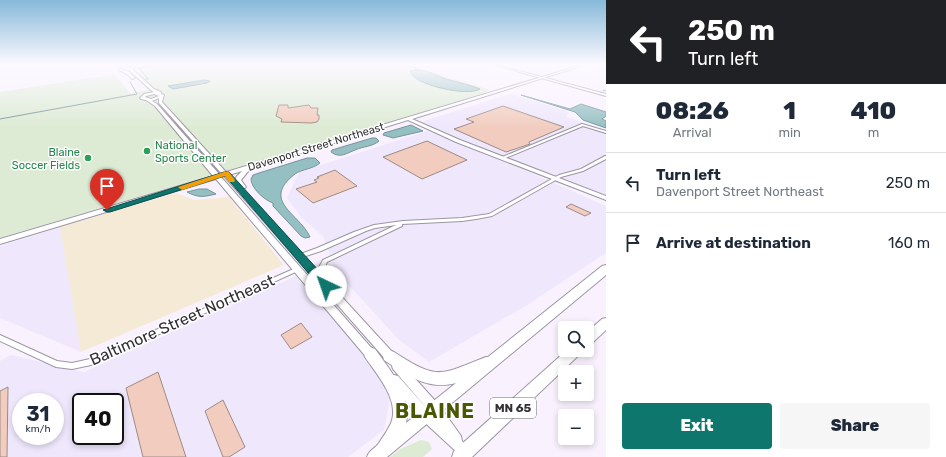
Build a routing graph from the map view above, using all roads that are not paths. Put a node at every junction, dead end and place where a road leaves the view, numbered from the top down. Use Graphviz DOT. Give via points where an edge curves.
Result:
graph roads {
  1 [pos="141,85"];
  2 [pos="148,85"];
  3 [pos="514,85"];
  4 [pos="571,85"];
  5 [pos="145,95"];
  6 [pos="161,95"];
  7 [pos="606,95"];
  8 [pos="148,100"];
  9 [pos="408,119"];
  10 [pos="606,132"];
  11 [pos="606,157"];
  12 [pos="505,159"];
  13 [pos="258,164"];
  14 [pos="226,174"];
  15 [pos="217,177"];
  16 [pos="554,180"];
  17 [pos="606,198"];
  18 [pos="606,203"];
  19 [pos="258,209"];
  20 [pos="404,222"];
  21 [pos="0,242"];
  22 [pos="300,256"];
  23 [pos="606,268"];
  24 [pos="298,269"];
  25 [pos="326,286"];
  26 [pos="606,323"];
  27 [pos="594,334"];
  28 [pos="0,338"];
  29 [pos="370,353"];
  30 [pos="389,356"];
  31 [pos="569,357"];
  32 [pos="494,359"];
  33 [pos="431,412"];
  34 [pos="378,454"];
  35 [pos="466,455"];
  1 -- 5 [label="street" via="146,90"];
  2 -- 6 [label="street"];
  3 -- 9 [label="street, Davenport Street Northeast"];
  4 -- 7 [label="street"];
  5 -- 6 [label="street"];
  5 -- 8 [label="street" via="142,99"];
  6 -- 8 [label="street"];
  6 -- 14 [label="street" via="160,102"];
  8 -- 15 [label="street" via="156,104"];
  9 -- 12 [label="street"];
  9 -- 13 [label="street, Davenport Street Northeast"];
  10 -- 12 [label="street" via="583,125"];
  11 -- 16 [label="street" via="582,170"];
  12 -- 16 [label="street"];
  13 -- 14 [label="street, Davenport Street Northeast"];
  13 -- 19 [label="street" via="243,172 238,180"];
  14 -- 15 [label="street, Davenport Street Northeast"];
  14 -- 19 [label="street"];
  15 -- 21 [label="street, Davenport Street Northeast"];
  15 -- 24 [label="street"];
  16 -- 17 [label="street"];
  16 -- 18 [label="street"];
  16 -- 20 [label="street" via="490,215 478,218"];
  19 -- 22 [label="street"];
  20 -- 22 [label="street" via="373,227 312,254"];
  20 -- 25 [label="street" via="325,261 321,269"];
  22 -- 25 [label="street"];
  23 -- 32 [label="highway"];
  24 -- 28 [label="street, Baltimore Street Northeast" via="81,365 56,364"];
  24 -- 29 [label="street"];
  25 -- 30 [label="street"];
  26 -- 27 [label="highway"];
  29 -- 33 [label="street"];
  29 -- 34 [label="highway" via="394,389 400,413 397,427"];
  30 -- 32 [label="highway" via="415,372 444,380"];
  30 -- 33 [label="street"];
  31 -- 35 [label="highway, MN 65"];
  32 -- 33 [label="highway"];
  33 -- 34 [label="highway"];
  33 -- 35 [label="street"];
}
